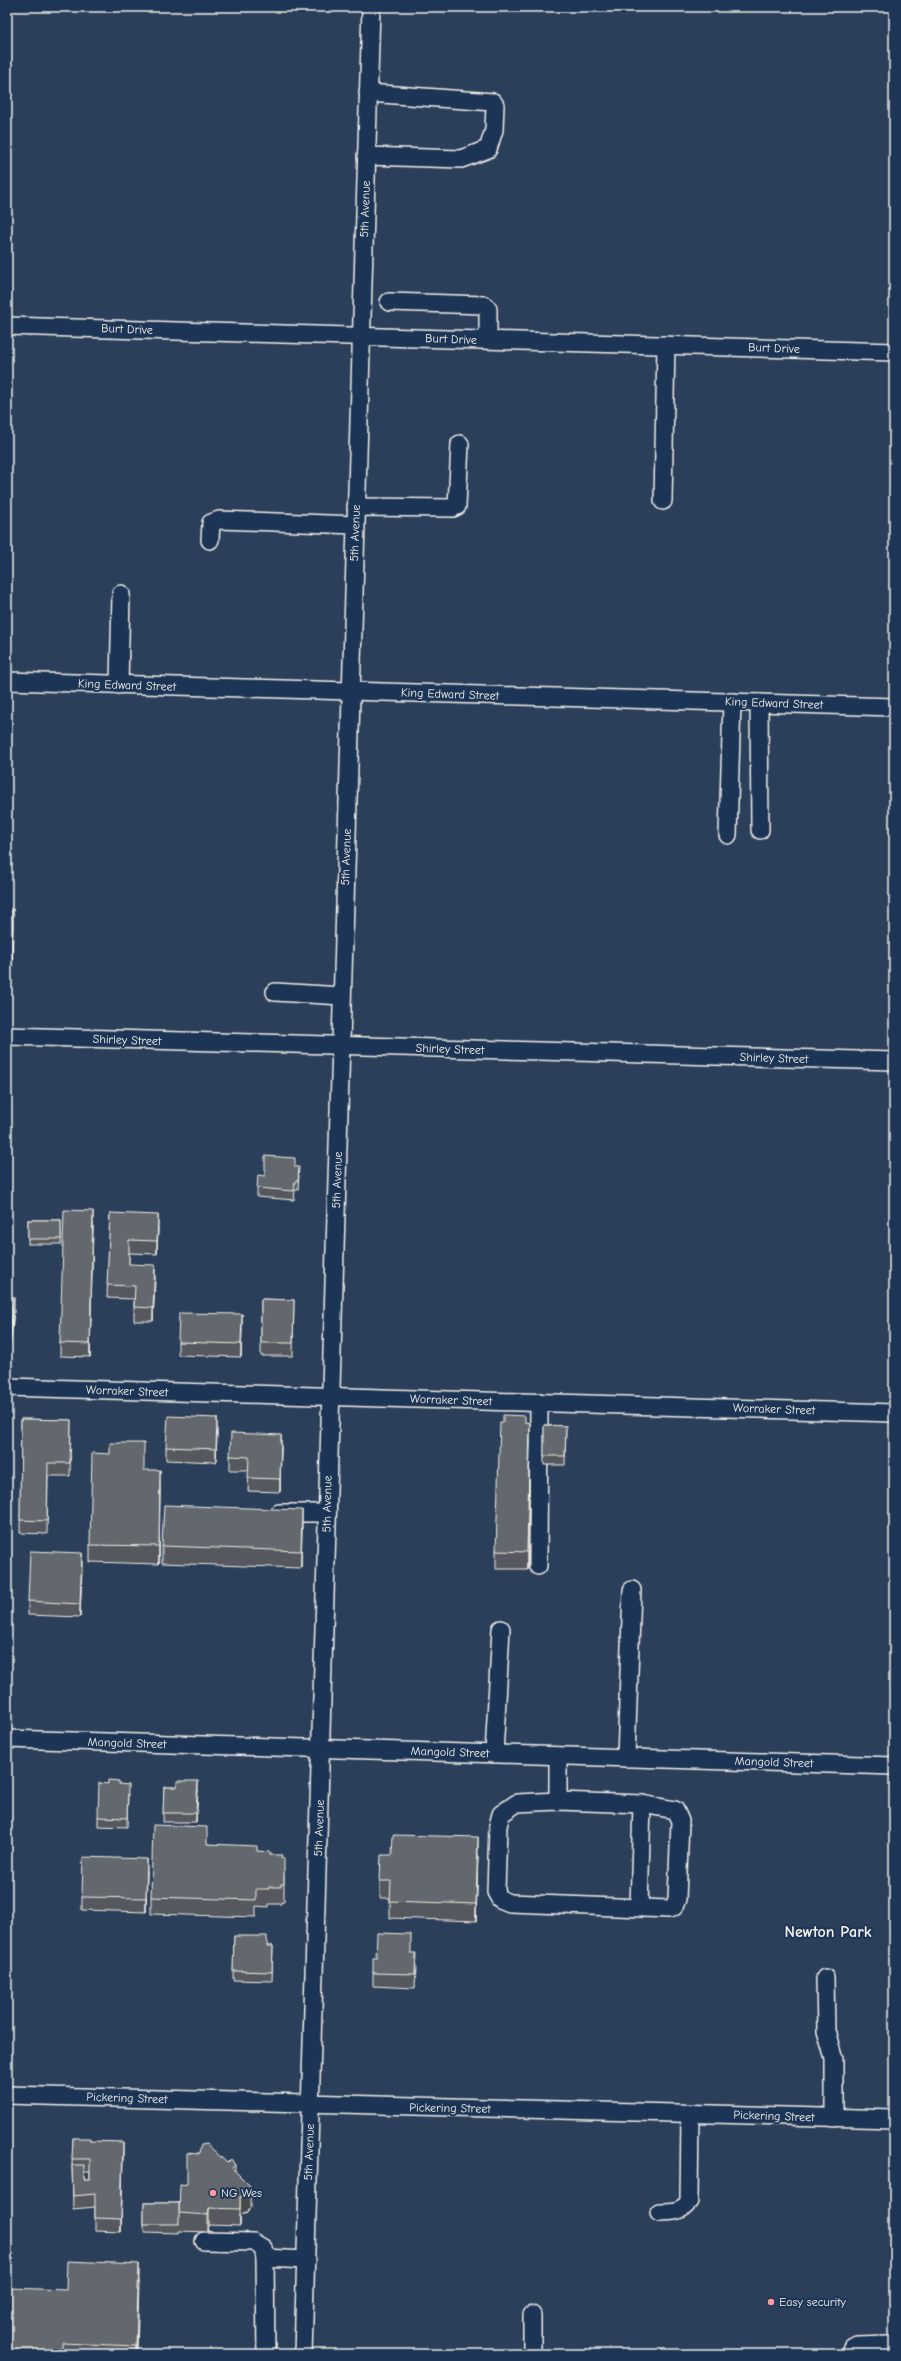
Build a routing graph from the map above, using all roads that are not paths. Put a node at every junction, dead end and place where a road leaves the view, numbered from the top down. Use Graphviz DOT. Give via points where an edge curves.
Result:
graph roads {
  1 [pos="371,7"];
  2 [pos="368,93"];
  3 [pos="366,156"];
  4 [pos="389,302"];
  5 [pos="7,326"];
  6 [pos="360,336"];
  7 [pos="488,340"];
  8 [pos="666,345"];
  9 [pos="894,352"];
  10 [pos="460,444"];
  11 [pos="663,501"];
  12 [pos="356,507"];
  13 [pos="355,525"];
  14 [pos="210,540"];
  15 [pos="121,594"];
  16 [pos="7,681"];
  17 [pos="119,685"];
  18 [pos="351,692"];
  19 [pos="732,702"];
  20 [pos="759,703"];
  21 [pos="894,707"];
  22 [pos="760,830"];
  23 [pos="728,835"];
  24 [pos="275,992"];
  25 [pos="342,996"];
  26 [pos="7,1036"];
  27 [pos="341,1046"];
  28 [pos="894,1061"];
  29 [pos="7,1387"];
  30 [pos="330,1396"];
  31 [pos="540,1402"];
  32 [pos="894,1413"];
  33 [pos="261,1513"];
  34 [pos="327,1514"];
  35 [pos="538,1566"];
  36 [pos="632,1590"];
  37 [pos="501,1629"];
  38 [pos="7,1739"];
  39 [pos="321,1749"];
  40 [pos="494,1754"];
  41 [pos="558,1756"];
  42 [pos="626,1758"];
  43 [pos="894,1766"];
  44 [pos="558,1801"];
  45 [pos="642,1804"];
  46 [pos="639,1907"];
  47 [pos="825,1978"];
  48 [pos="7,2094"];
  49 [pos="311,2104"];
  50 [pos="690,2114"];
  51 [pos="834,2118"];
  52 [pos="894,2119"];
  53 [pos="659,2212"];
  54 [pos="204,2241"];
  55 [pos="265,2258"];
  56 [pos="306,2260"];
  57 [pos="532,2315"];
  58 [pos="889,2345"];
  59 [pos="266,2354"];
  60 [pos="304,2354"];
  61 [pos="532,2354"];
  62 [pos="850,2354"];
  1 -- 2 [label="street, 5th Avenue"];
  2 -- 3 [label="street, 5th Avenue"];
  2 -- 3 [label="street" via="495,104 494,130 488,149 461,159"];
  3 -- 6 [label="street, 5th Avenue"];
  4 -- 7 [label="street" via="484,305 488,309"];
  5 -- 6 [label="street, Burt Drive"];
  6 -- 7 [label="street, Burt Drive"];
  6 -- 12 [label="street, 5th Avenue"];
  7 -- 8 [label="street, Burt Drive"];
  8 -- 9 [label="street, Burt Drive"];
  8 -- 11 [label="street"];
  10 -- 12 [label="street" via="457,506"];
  12 -- 13 [label="street, 5th Avenue"];
  13 -- 14 [label="street" via="219,520 211,523"];
  13 -- 18 [label="street, 5th Avenue"];
  15 -- 17 [label="street"];
  16 -- 17 [label="street, King Edward Street"];
  17 -- 18 [label="street, King Edward Street"];
  18 -- 19 [label="street, King Edward Street"];
  18 -- 25 [label="street, 5th Avenue"];
  19 -- 20 [label="street, King Edward Street"];
  19 -- 23 [label="street"];
  20 -- 21 [label="street, King Edward Street"];
  20 -- 22 [label="street"];
  24 -- 25 [label="street"];
  25 -- 27 [label="street, 5th Avenue"];
  26 -- 27 [label="street, Shirley Street"];
  27 -- 28 [label="street, Shirley Street"];
  27 -- 30 [label="street, 5th Avenue"];
  29 -- 30 [label="street, Worraker Street"];
  30 -- 31 [label="street, Worraker Street"];
  30 -- 34 [label="street, 5th Avenue"];
  31 -- 32 [label="street, Worraker Street"];
  31 -- 35 [label="street"];
  33 -- 34 [label="street"];
  34 -- 39 [label="street, 5th Avenue"];
  36 -- 42 [label="street"];
  37 -- 40 [label="street"];
  38 -- 39 [label="street, Mangold Street"];
  39 -- 40 [label="street, Mangold Street"];
  39 -- 49 [label="street, 5th Avenue"];
  40 -- 41 [label="street, Mangold Street"];
  41 -- 42 [label="street, Mangold Street"];
  41 -- 44 [label="street"];
  42 -- 43 [label="street, Mangold Street"];
  44 -- 45 [label="street"];
  44 -- 46 [label="street" via="518,1803 503,1811 499,1819 496,1892 500,1899 510,1903"];
  45 -- 46 [label="street"];
  45 -- 46 [label="street" via="671,1808 675,1810 680,1821 677,1904 670,1909"];
  47 -- 51 [label="street" via="826,2031 834,2059"];
  48 -- 49 [label="street, Pickering Street"];
  49 -- 50 [label="street, Pickering Street"];
  49 -- 56 [label="street, 5th Avenue"];
  50 -- 51 [label="street, Pickering Street"];
  50 -- 53 [label="street" via="689,2200 686,2206 675,2212"];
  51 -- 52 [label="street, Pickering Street"];
  54 -- 55 [label="street" via="253,2242 263,2248"];
  55 -- 56 [label="street"];
  55 -- 59 [label="street"];
  56 -- 60 [label="street, 5th Avenue"];
  57 -- 61 [label="street"];
  58 -- 62 [label="street" via="857,2346 852,2348"];
}
